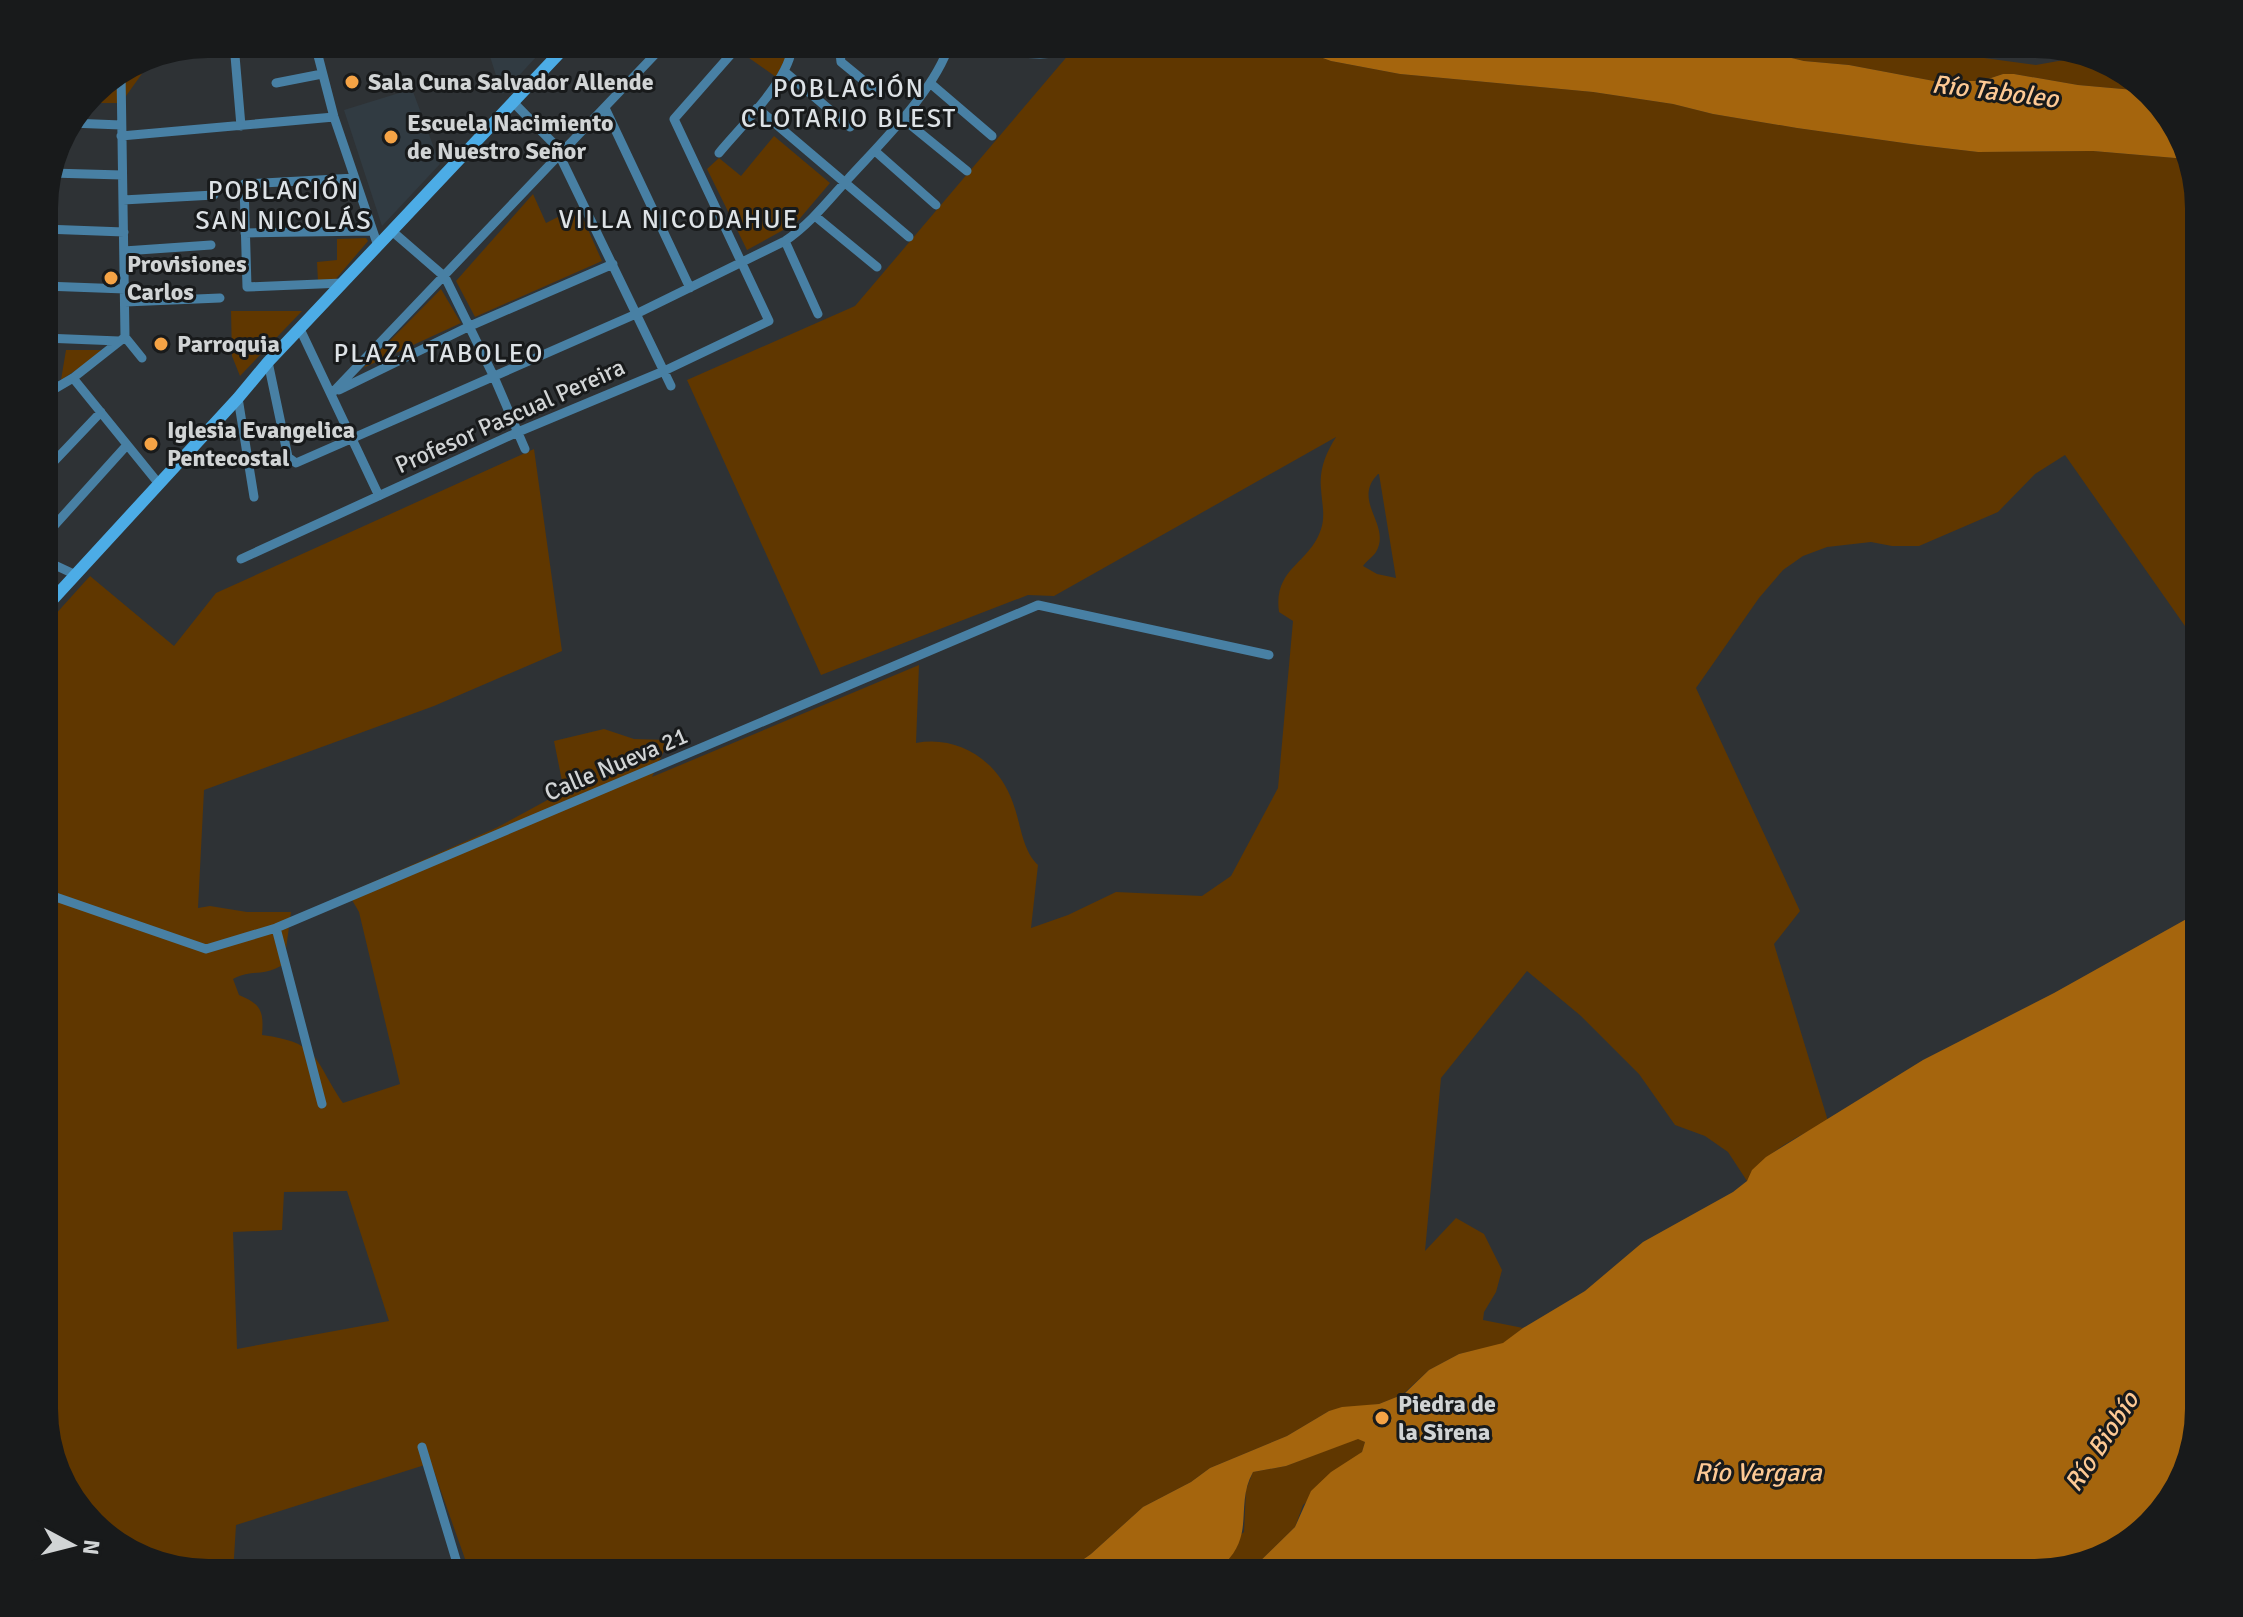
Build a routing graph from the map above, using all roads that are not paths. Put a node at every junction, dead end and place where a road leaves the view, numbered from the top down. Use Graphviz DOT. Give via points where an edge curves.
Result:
graph roads {
  1 [pos="235,58"];
  2 [pos="318,58"];
  3 [pos="555,58"];
  4 [pos="652,58"];
  5 [pos="728,58"];
  6 [pos="788,58"];
  7 [pos="841,58"];
  8 [pos="943,58"];
  9 [pos="785,72"];
  10 [pos="322,74"];
  11 [pos="276,83"];
  12 [pos="930,83"];
  13 [pos="121,86"];
  14 [pos="880,94"];
  15 [pos="514,103"];
  16 [pos="605,108"];
  17 [pos="757,108"];
  18 [pos="334,117"];
  19 [pos="902,118"];
  20 [pos="84,125"];
  21 [pos="241,126"];
  22 [pos="850,127"];
  23 [pos="121,130"];
  24 [pos="992,136"];
  25 [pos="875,151"];
  26 [pos="719,153"];
  27 [pos="559,157"];
  28 [pos="967,171"];
  29 [pos="62,173"];
  30 [pos="122,175"];
  31 [pos="355,178"];
  32 [pos="845,183"];
  33 [pos="214,195"];
  34 [pos="123,200"];
  35 [pos="936,205"];
  36 [pos="815,216"];
  37 [pos="58,230"];
  38 [pos="371,231"];
  39 [pos="124,232"];
  40 [pos="393,232"];
  41 [pos="245,233"];
  42 [pos="909,237"];
  43 [pos="785,241"];
  44 [pos="211,245"];
  45 [pos="378,246"];
  46 [pos="124,251"];
  47 [pos="742,262"];
  48 [pos="613,264"];
  49 [pos="877,267"];
  50 [pos="445,277"];
  51 [pos="343,283"];
  52 [pos="58,287"];
  53 [pos="690,288"];
  54 [pos="125,289"];
  55 [pos="220,298"];
  56 [pos="125,302"];
  57 [pos="636,314"];
  58 [pos="818,314"];
  59 [pos="470,326"];
  60 [pos="300,329"];
  61 [pos="58,338"];
  62 [pos="122,339"];
  63 [pos="142,358"];
  64 [pos="268,362"];
  65 [pos="664,371"];
  66 [pos="494,377"];
  67 [pos="73,378"];
  68 [pos="671,386"];
  69 [pos="58,388"];
  70 [pos="332,393"];
  71 [pos="238,398"];
  72 [pos="101,412"];
  73 [pos="518,432"];
  74 [pos="353,439"];
  75 [pos="127,445"];
  76 [pos="525,449"];
  77 [pos="58,457"];
  78 [pos="159,484"];
  79 [pos="379,496"];
  80 [pos="254,497"];
  81 [pos="58,521"];
  82 [pos="241,559"];
  83 [pos="58,567"];
  84 [pos="76,575"];
  85 [pos="58,594"];
  86 [pos="1269,655"];
  87 [pos="58,898"];
  88 [pos="276,928"];
  89 [pos="322,1104"];
  90 [pos="422,1447"];
  91 [pos="456,1559"];
  1 -- 21 [label="street"];
  2 -- 10 [label="street"];
  3 -- 15 [label="main road"];
  4 -- 16 [label="street"];
  5 -- 47 [label="street" via="674,119"];
  6 -- 9 [label="street"];
  7 -- 14 [label="street"];
  8 -- 12 [label="street"];
  9 -- 17 [label="street"];
  9 -- 22 [label="street"];
  10 -- 11 [label="street"];
  10 -- 18 [label="street"];
  12 -- 19 [label="street"];
  12 -- 24 [label="street"];
  13 -- 23 [label="street"];
  15 -- 27 [label="street" via="543,130"];
  15 -- 40 [label="main road"];
  16 -- 27 [label="street"];
  16 -- 53 [label="street"];
  17 -- 26 [label="street"];
  17 -- 32 [label="street"];
  18 -- 21 [label="street"];
  18 -- 31 [label="street"];
  19 -- 25 [label="street"];
  19 -- 28 [label="street"];
  20 -- 23 [label="street"];
  21 -- 23 [label="street"];
  23 -- 30 [label="street"];
  25 -- 32 [label="street"];
  25 -- 35 [label="street"];
  27 -- 48 [label="street"];
  27 -- 50 [label="street"];
  29 -- 30 [label="street"];
  30 -- 34 [label="street"];
  31 -- 38 [label="street"];
  31 -- 41 [label="street" via="244,184"];
  32 -- 36 [label="street"];
  32 -- 42 [label="street"];
  33 -- 34 [label="street"];
  34 -- 39 [label="street"];
  36 -- 43 [label="street"];
  36 -- 49 [label="street"];
  37 -- 39 [label="street"];
  38 -- 41 [label="street"];
  38 -- 45 [label="street"];
  39 -- 46 [label="street"];
  40 -- 45 [label="main road"];
  40 -- 50 [label="street"];
  41 -- 51 [label="street" via="247,287"];
  43 -- 47 [label="street"];
  43 -- 58 [label="street"];
  44 -- 46 [label="street"];
  45 -- 51 [label="main road"];
  46 -- 54 [label="street"];
  47 -- 53 [label="street"];
  47 -- 65 [label="street, Profesor Pascual Pereira" via="769,321"];
  48 -- 57 [label="street"];
  48 -- 59 [label="street"];
  50 -- 59 [label="street"];
  50 -- 70 [label="street"];
  51 -- 60 [label="main road"];
  52 -- 54 [label="street"];
  53 -- 57 [label="street"];
  54 -- 56 [label="street"];
  55 -- 56 [label="street"];
  56 -- 62 [label="street"];
  57 -- 65 [label="street"];
  57 -- 66 [label="street"];
  59 -- 66 [label="street"];
  59 -- 70 [label="street"];
  60 -- 64 [label="main road"];
  60 -- 70 [label="street"];
  61 -- 62 [label="street"];
  62 -- 63 [label="street"];
  62 -- 67 [label="street"];
  64 -- 71 [label="main road"];
  64 -- 74 [label="street" via="292,462"];
  65 -- 68 [label="street"];
  65 -- 73 [label="street, Profesor Pascual Pereira"];
  66 -- 73 [label="street"];
  66 -- 74 [label="street"];
  67 -- 69 [label="street"];
  67 -- 72 [label="street"];
  70 -- 74 [label="street"];
  71 -- 78 [label="main road"];
  71 -- 80 [label="street"];
  72 -- 75 [label="street"];
  72 -- 77 [label="street"];
  73 -- 76 [label="street"];
  73 -- 79 [label="street, Profesor Pascual Pereira"];
  74 -- 79 [label="street"];
  75 -- 78 [label="street"];
  75 -- 81 [label="street"];
  78 -- 84 [label="main road"];
  79 -- 82 [label="street, Profesor Pascual Pereira"];
  83 -- 84 [label="street"];
  84 -- 85 [label="main road"];
  86 -- 88 [label="street, Calle Nueva 21" via="1038,605"];
  87 -- 88 [label="street, Calle Nueva 21" via="206,949"];
  88 -- 89 [label="street"];
  90 -- 91 [label="street"];
}
